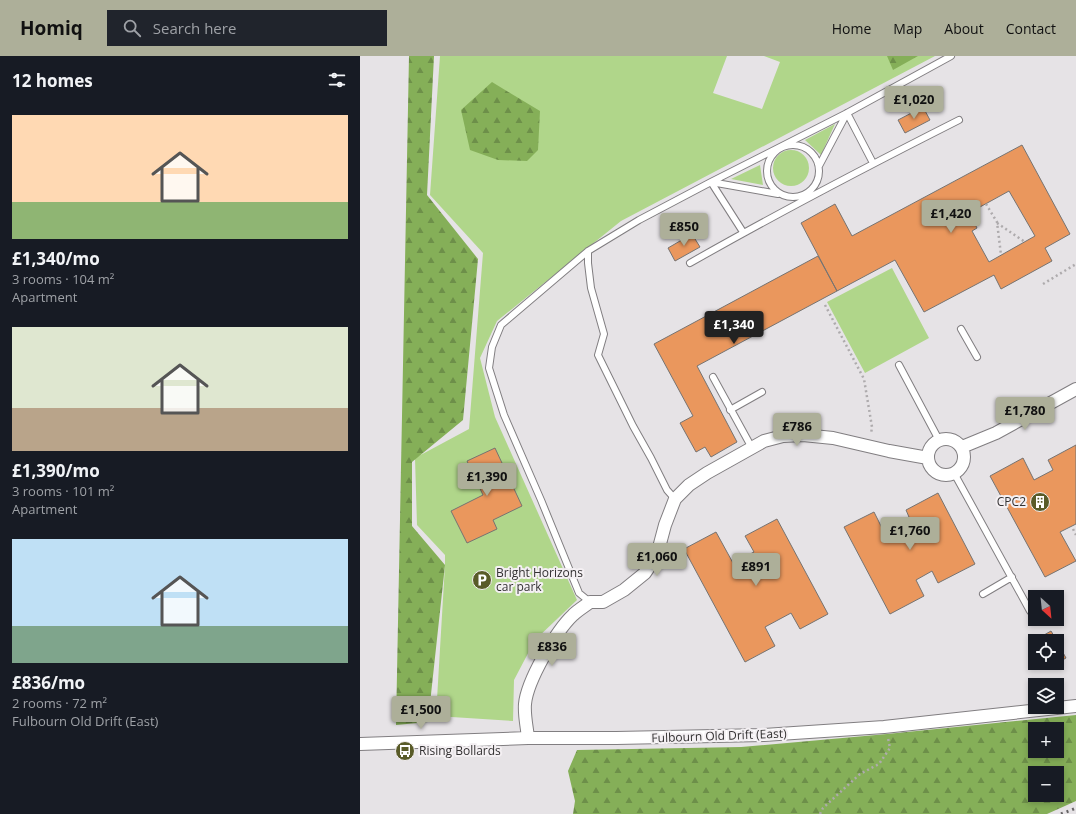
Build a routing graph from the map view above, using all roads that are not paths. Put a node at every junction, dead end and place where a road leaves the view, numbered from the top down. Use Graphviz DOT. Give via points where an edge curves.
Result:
graph roads {
  1 [pos="951,56"];
  2 [pos="847,113"];
  3 [pos="958,120"];
  4 [pos="776,150"];
  5 [pos="874,164"];
  6 [pos="819,166"];
  7 [pos="711,182"];
  8 [pos="779,194"];
  9 [pos="744,232"];
  10 [pos="588,251"];
  11 [pos="690,263"];
  12 [pos="961,329"];
  13 [pos="977,357"];
  14 [pos="899,365"];
  15 [pos="713,377"];
  16 [pos="1076,389"];
  17 [pos="762,392"];
  18 [pos="730,410"];
  19 [pos="939,440"];
  20 [pos="752,448"];
  21 [pos="962,448"];
  22 [pos="928,458"];
  23 [pos="954,473"];
  24 [pos="675,499"];
  25 [pos="1012,577"];
  26 [pos="983,594"];
  27 [pos="590,602"];
  28 [pos="1028,607"];
  29 [pos="1076,706"];
  30 [pos="528,738"];
  31 [pos="360,744"];
  1 -- 2 [label="lane"];
  2 -- 4 [label="lane"];
  2 -- 5 [label="lane"];
  2 -- 6 [label="lane"];
  3 -- 5 [label="lane"];
  4 -- 6 [label="lane" via="798,145 807,148"];
  4 -- 7 [label="lane"];
  4 -- 8 [label="lane" via="767,165 767,174 772,188"];
  5 -- 9 [label="lane"];
  6 -- 8 [label="lane" via="816,185 807,194 788,198"];
  7 -- 8 [label="lane"];
  7 -- 9 [label="lane"];
  7 -- 10 [label="lane" via="639,220"];
  9 -- 11 [label="lane"];
  10 -- 24 [label="lane" via="591,288 604,334 598,355 667,490"];
  10 -- 27 [label="lane" via="501,325 492,347 489,368 504,415 578,593"];
  12 -- 13 [label="lane"];
  14 -- 19 [label="lane"];
  15 -- 18 [label="lane"];
  16 -- 21 [label="street" via="996,433"];
  17 -- 18 [label="lane"];
  18 -- 20 [label="lane"];
  19 -- 21 [label="street" via="944,438 957,441"];
  19 -- 22 [label="street" via="930,449"];
  20 -- 22 [label="street" via="764,441 803,435 833,438"];
  20 -- 24 [label="street" via="707,473"];
  21 -- 23 [label="street" via="964,461"];
  22 -- 23 [label="street" via="936,472 944,475"];
  23 -- 25 [label="lane"];
  24 -- 27 [label="street" via="656,555 645,573 624,590 603,602"];
  25 -- 26 [label="lane"];
  25 -- 28 [label="lane"];
  27 -- 30 [label="street" via="573,615 556,636 537,670 525,705"];
  29 -- 30 [label="street, Fulbourn Old Drift (East)" via="884,727 764,736"];
  30 -- 31 [label="street, Fulbourn Old Drift (East)"];
}
